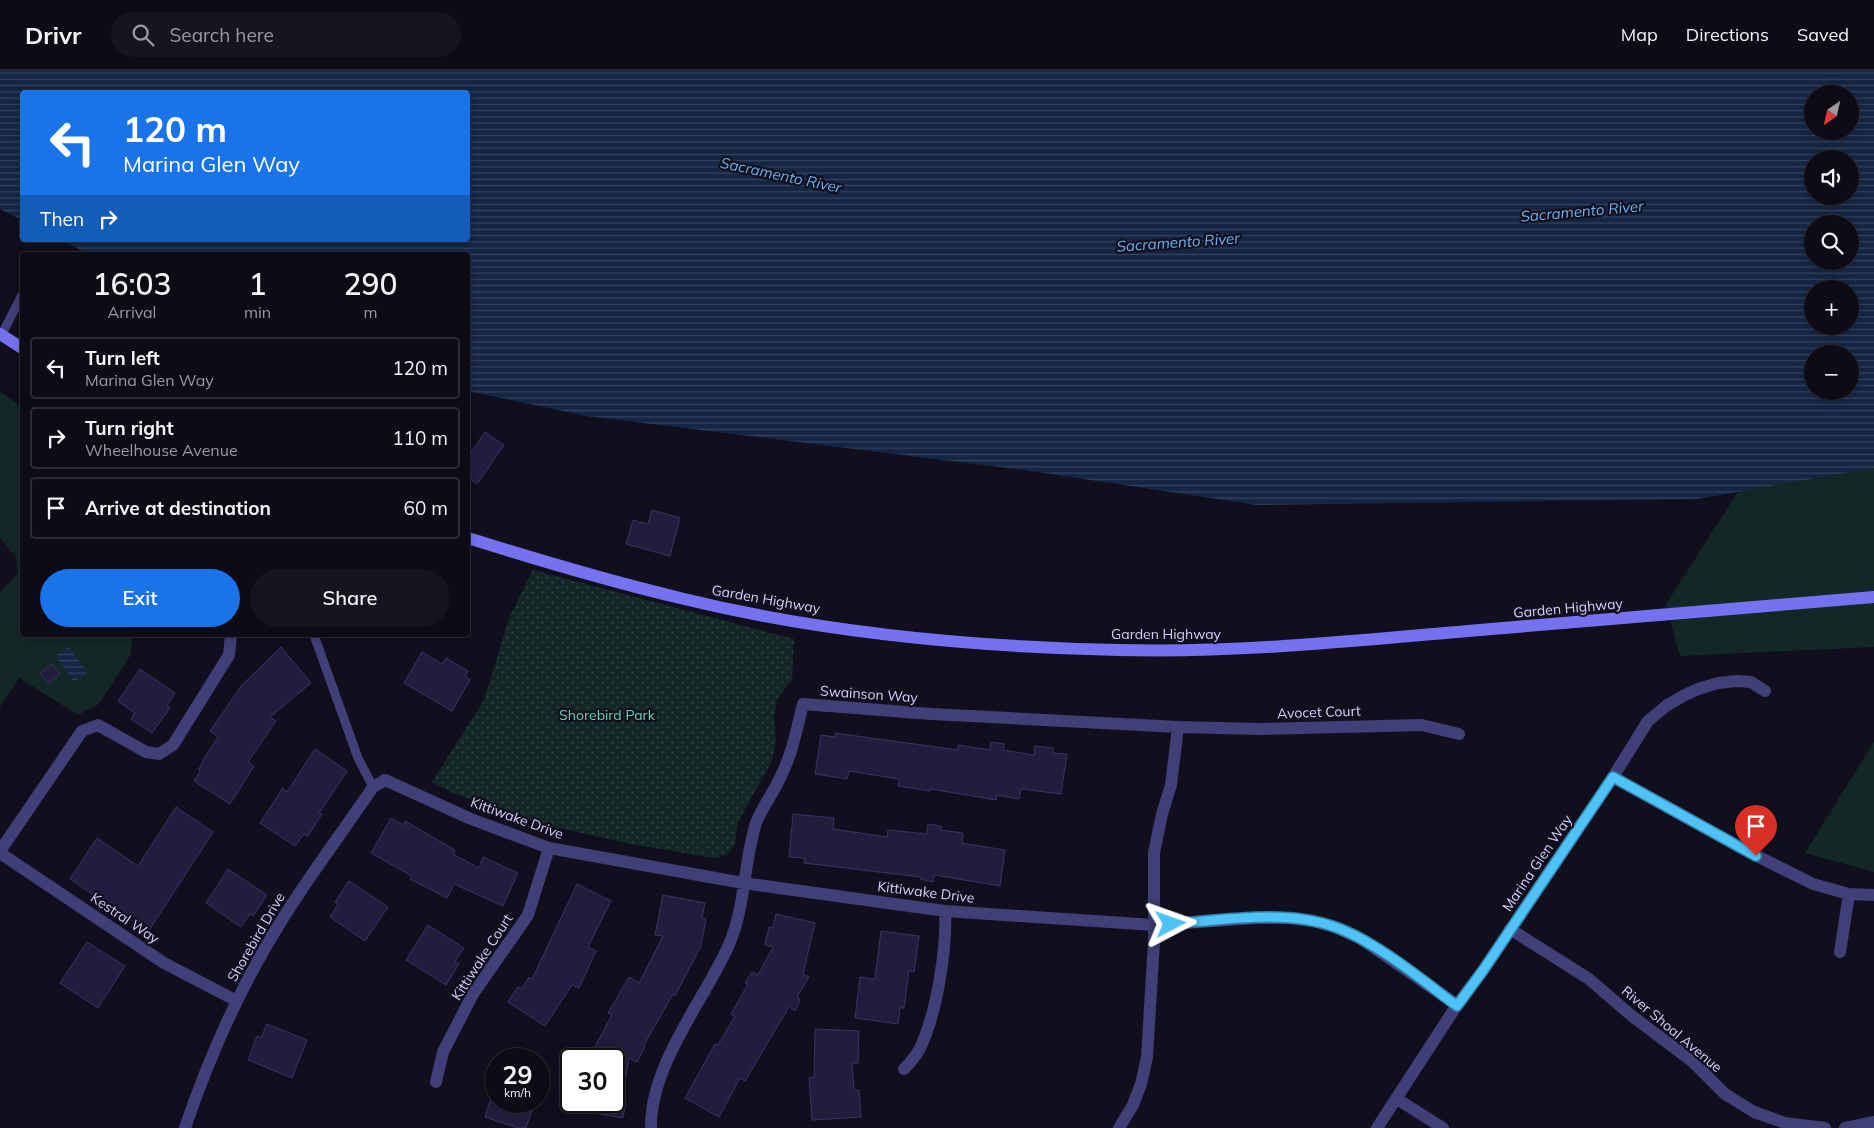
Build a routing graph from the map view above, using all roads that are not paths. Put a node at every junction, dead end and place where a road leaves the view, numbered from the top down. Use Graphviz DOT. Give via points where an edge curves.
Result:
graph roads {
  1 [pos="20,299"];
  2 [pos="1,334"];
  3 [pos="20,347"];
  4 [pos="470,539"];
  5 [pos="1874,597"];
  6 [pos="231,637"];
  7 [pos="315,637"];
  8 [pos="1765,691"];
  9 [pos="1178,727"];
  10 [pos="1459,734"];
  11 [pos="1613,777"];
  12 [pos="385,780"];
  13 [pos="373,787"];
  14 [pos="549,848"];
  15 [pos="0,852"];
  16 [pos="743,883"];
  17 [pos="1849,894"];
  18 [pos="1874,895"];
  19 [pos="945,911"];
  20 [pos="1154,925"];
  21 [pos="1510,929"];
  22 [pos="1840,952"];
  23 [pos="237,1001"];
  24 [pos="1457,1006"];
  25 [pos="904,1069"];
  26 [pos="436,1082"];
  27 [pos="1397,1099"];
  28 [pos="1874,1122"];
  29 [pos="185,1128"];
  30 [pos="651,1128"];
  31 [pos="1119,1128"];
  32 [pos="1377,1128"];
  33 [pos="1444,1128"];
  34 [pos="1825,1128"];
  35 [pos="1845,1128"];
  1 -- 2 [label="lane"];
  2 -- 3 [label="main road"];
  4 -- 5 [label="main road, Garden Highway" via="591,576 776,618 934,639 1101,650 1276,647"];
  6 -- 15 [label="street" via="229,656 173,745 159,754 146,752 98,725 82,731"];
  7 -- 13 [label="lane" via="358,758"];
  8 -- 11 [label="street, Marina Glen Way" via="1751,682 1737,681 1718,683 1683,696 1648,721"];
  9 -- 10 [label="street, Avocet Court" via="1261,729 1422,724"];
  9 -- 16 [label="street, Swainson Way" via="803,704 782,776 756,823"];
  9 -- 20 [label="street" via="1171,785 1154,853"];
  11 -- 17 [label="street" via="1782,870"];
  11 -- 21 [label="street, Marina Glen Way"];
  12 -- 13 [label="street, Shorebird Drive"];
  12 -- 14 [label="street, Kittiwake Drive" via="472,819"];
  13 -- 23 [label="street, Shorebird Drive" via="284,916"];
  14 -- 16 [label="street, Kittiwake Drive"];
  14 -- 26 [label="street, Kittiwake Court" via="528,915 473,994 443,1052"];
  15 -- 23 [label="street, Kestral Way" via="164,963"];
  16 -- 19 [label="street, Kittiwake Drive"];
  16 -- 30 [label="street, Swainson Way" via="742,904 728,947 664,1067 655,1093"];
  17 -- 18 [label="street"];
  17 -- 22 [label="street"];
  19 -- 20 [label="street, Kittiwake Drive"];
  19 -- 25 [label="street" via="946,930 938,989 922,1045"];
  20 -- 24 [label="street, Kittiwake Drive" via="1256,918 1313,921 1360,938"];
  20 -- 31 [label="street" via="1148,1057 1141,1084"];
  21 -- 24 [label="street, Marina Glen Way"];
  21 -- 34 [label="street, River Shoal Avenue" via="1589,979 1693,1062 1725,1094 1754,1112 1785,1123"];
  23 -- 29 [label="street, Shorebird Drive" via="214,1050"];
  24 -- 27 [label="street, Marina Glen Way"];
  27 -- 32 [label="street, Marina Glen Way"];
  27 -- 33 [label="street"];
  28 -- 35 [label="street"];
}
